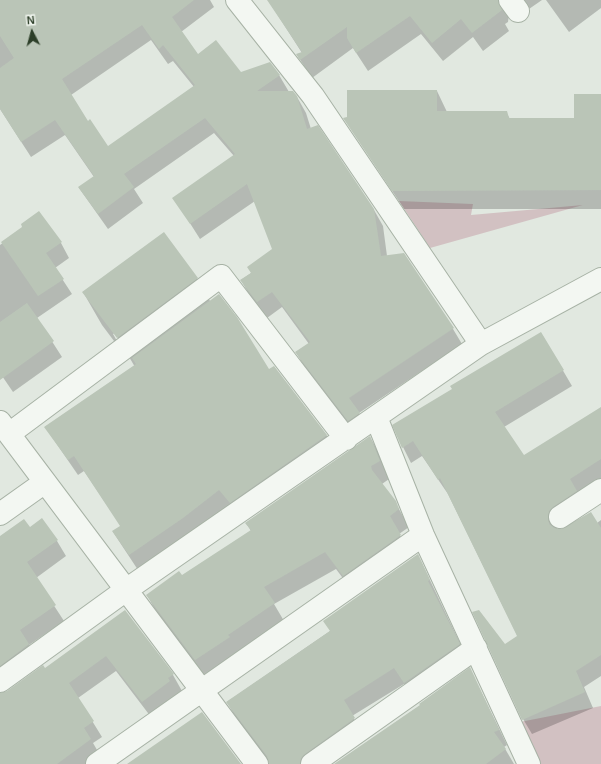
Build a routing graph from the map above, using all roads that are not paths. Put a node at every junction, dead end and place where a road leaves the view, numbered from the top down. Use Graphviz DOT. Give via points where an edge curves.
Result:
graph roads {
  1 [pos="237,0"];
  2 [pos="601,279"];
  3 [pos="481,344"];
  4 [pos="376,417"];
  5 [pos="5,428"];
  6 [pos="346,439"];
  7 [pos="45,482"];
  8 [pos="601,490"];
  9 [pos="0,514"];
  10 [pos="560,517"];
  11 [pos="424,535"];
  12 [pos="126,590"];
  13 [pos="476,648"];
  14 [pos="0,681"];
  15 [pos="201,690"];
  16 [pos="97,764"];
  17 [pos="257,764"];
  18 [pos="312,764"];
  19 [pos="529,764"];
  1 -- 3 [label="street" via="313,96"];
  2 -- 3 [label="street"];
  3 -- 4 [label="street"];
  4 -- 6 [label="street"];
  4 -- 11 [label="street"];
  5 -- 6 [label="street" via="221,276"];
  5 -- 7 [label="street"];
  6 -- 12 [label="street"];
  7 -- 9 [label="street"];
  7 -- 12 [label="street"];
  8 -- 10 [label="street"];
  11 -- 13 [label="street"];
  11 -- 15 [label="street"];
  12 -- 14 [label="street"];
  12 -- 15 [label="street"];
  13 -- 18 [label="street"];
  13 -- 19 [label="street"];
  15 -- 16 [label="street"];
  15 -- 17 [label="street"];
}
